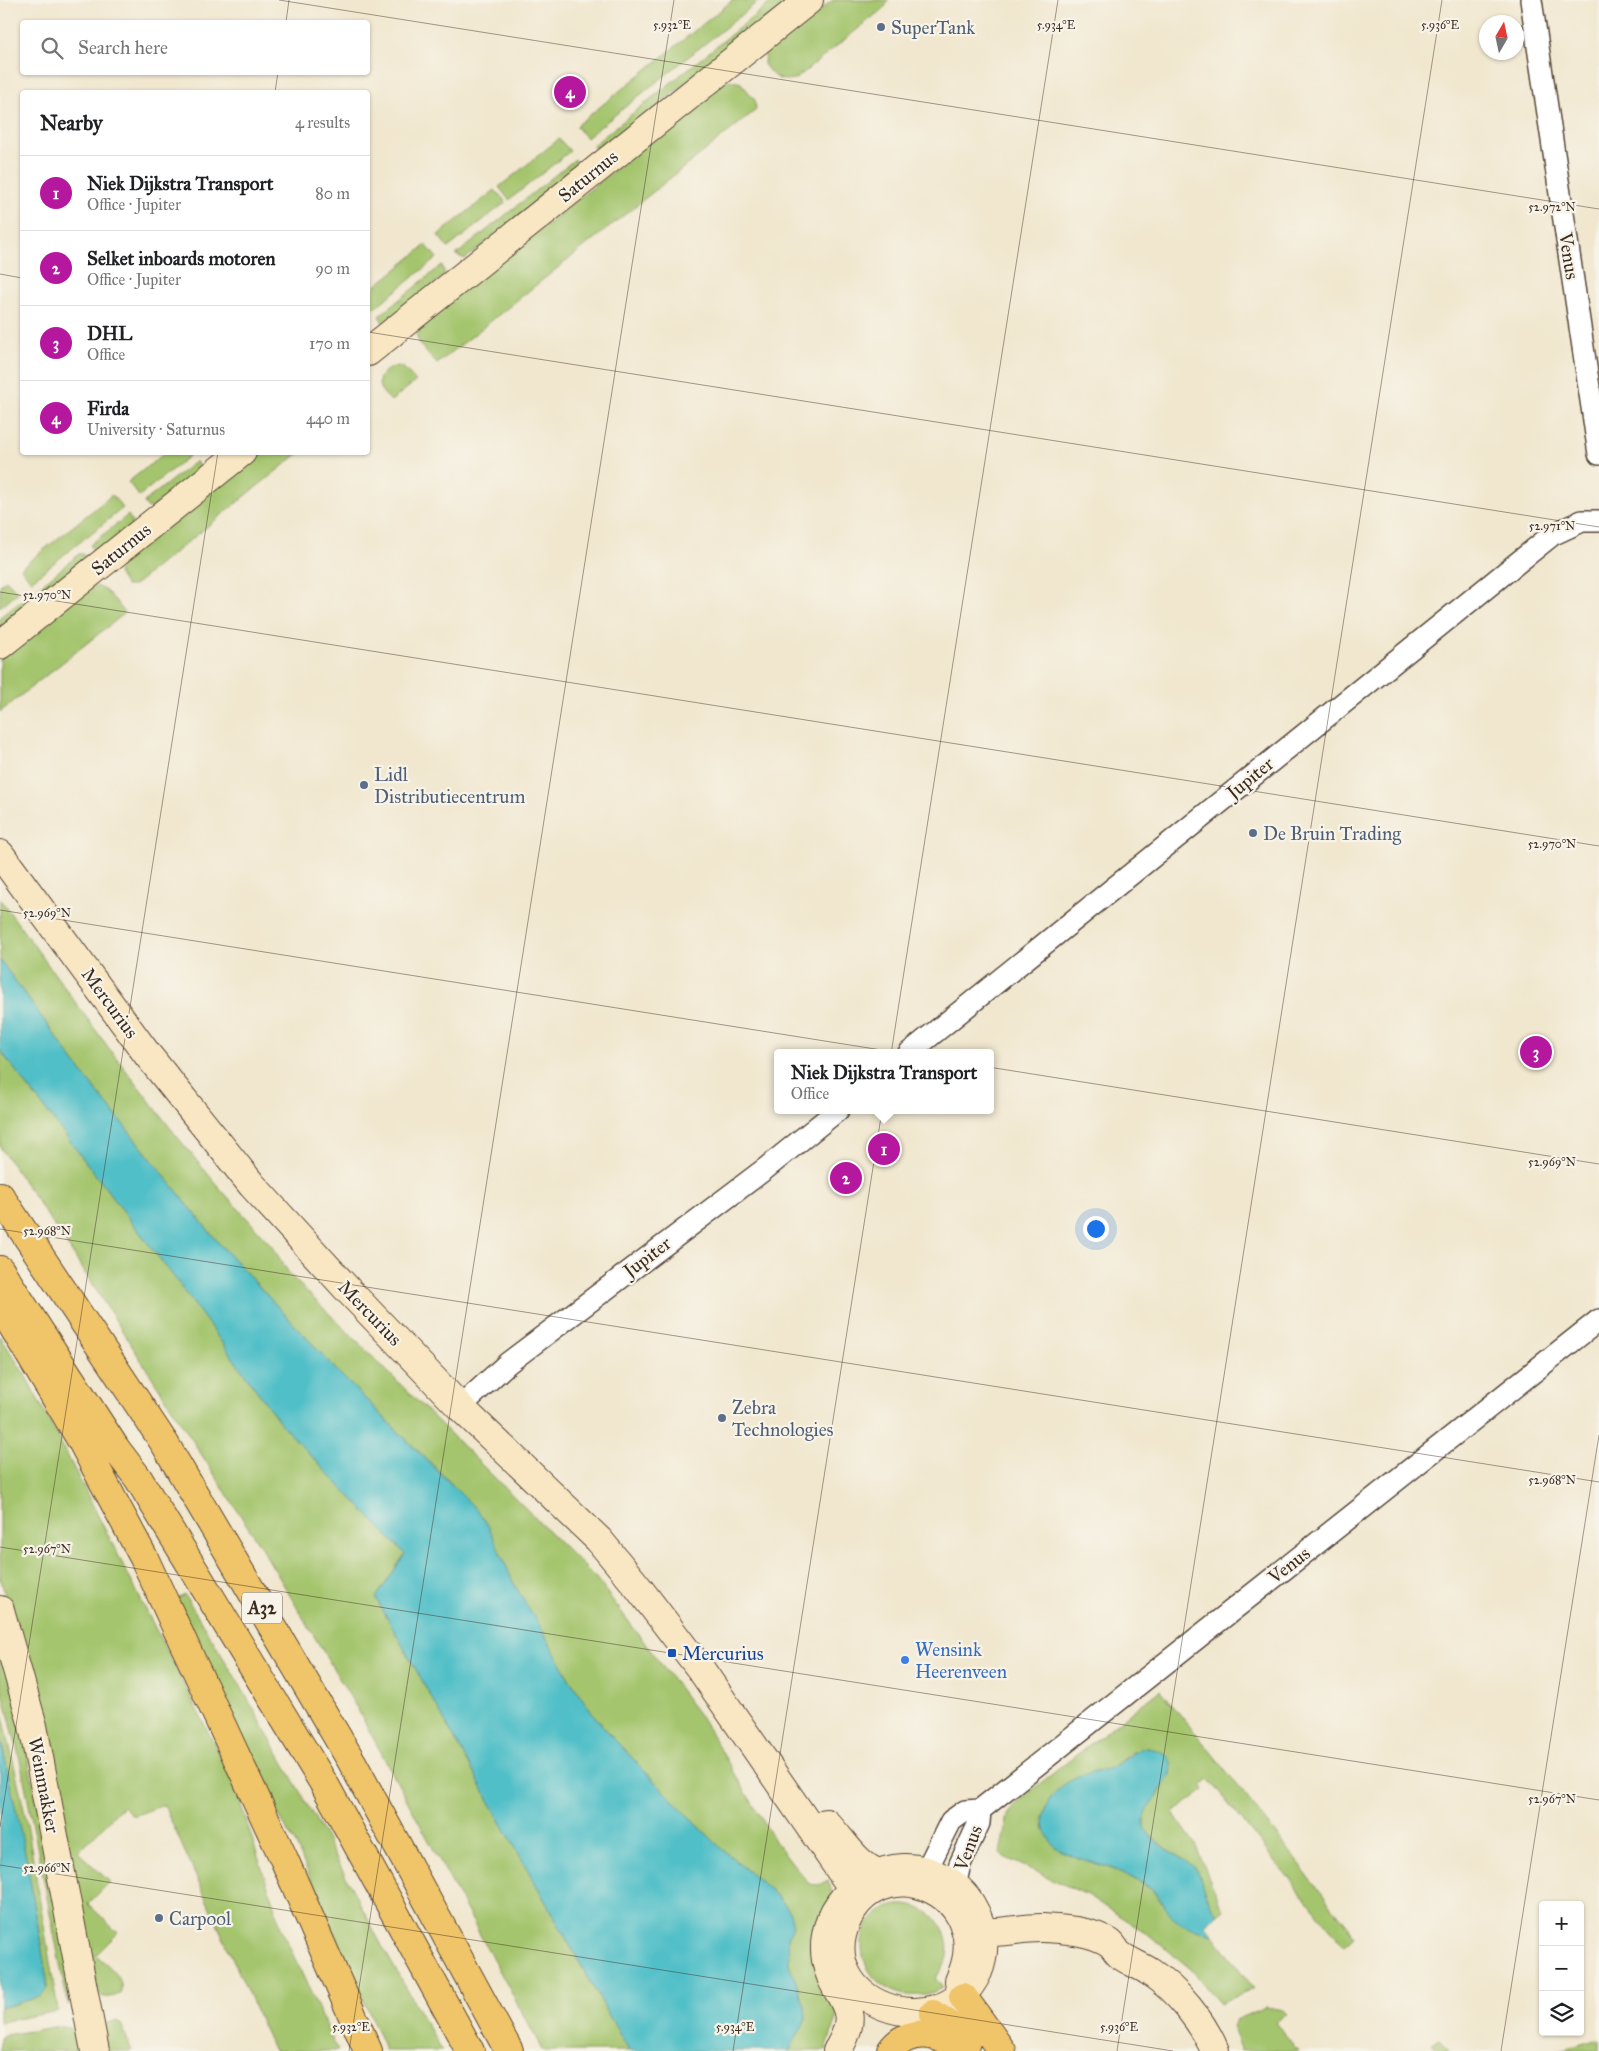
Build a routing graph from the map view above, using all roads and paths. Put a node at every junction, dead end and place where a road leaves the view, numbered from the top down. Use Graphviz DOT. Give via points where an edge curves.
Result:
graph roads {
  1 [pos="809,0"];
  2 [pos="1531,0"];
  3 [pos="370,350"];
  4 [pos="1599,454"];
  5 [pos="238,455"];
  6 [pos="1599,521"];
  7 [pos="0,645"];
  8 [pos="0,854"];
  9 [pos="914,1049"];
  10 [pos="833,1114"];
  11 [pos="0,1196"];
  12 [pos="0,1270"];
  13 [pos="0,1305"];
  14 [pos="1599,1320"];
  15 [pos="460,1407"];
  16 [pos="0,1610"];
  17 [pos="759,1755"];
  18 [pos="980,1810"];
  19 [pos="878,1873"];
  20 [pos="922,1878"];
  21 [pos="955,1886"];
  22 [pos="851,1902"];
  23 [pos="973,1929"];
  24 [pos="1120,1955"];
  25 [pos="982,1963"];
  26 [pos="963,1997"];
  27 [pos="854,1998"];
  28 [pos="933,2014"];
  29 [pos="904,2016"];
  30 [pos="95,2051"];
  31 [pos="368,2051"];
  32 [pos="470,2051"];
  33 [pos="509,2051"];
  34 [pos="836,2051"];
  35 [pos="854,2051"];
  36 [pos="878,2051"];
  37 [pos="891,2051"];
  38 [pos="957,2051"];
  39 [pos="972,2051"];
  40 [pos="1002,2051"];
  41 [pos="1215,2051"];
  1 -- 3 [label="main road, Saturnus"];
  2 -- 4 [label="street, Venus"];
  5 -- 7 [label="main road, Saturnus"];
  6 -- 9 [label="street, Jupiter" via="1582,521 1552,535"];
  8 -- 15 [label="main road, Mercurius" via="147,1054 252,1185"];
  10 -- 15 [label="street, Jupiter" via="508,1363"];
  11 -- 33 [label="highway, A32" via="166,1444 352,1762"];
  12 -- 32 [label="highway, A32" via="138,1478 321,1779"];
  13 -- 31 [label="highway" via="80,1438 144,1558 284,1859"];
  14 -- 18 [label="street, Venus"];
  15 -- 17 [label="main road, Mercurius" via="619,1562 702,1672"];
  16 -- 30 [label="main road, Weinmakker" via="33,1726"];
  17 -- 19 [label="main road, Mercurius" via="853,1855 868,1869"];
  17 -- 22 [label="main road, Mercurius" via="848,1882"];
  18 -- 20 [label="street, Venus" via="965,1811 951,1821"];
  18 -- 21 [label="street, Venus"];
  19 -- 20 [label="main road" via="902,1868"];
  19 -- 22 [label="main road" via="868,1877"];
  20 -- 21 [label="main road" via="941,1877"];
  20 -- 22 [label="main road" via="880,1888"];
  20 -- 23 [label="main road" via="950,1902"];
  21 -- 23 [label="main road" via="972,1906"];
  22 -- 27 [label="main road" via="841,1954 846,1973 858,1992"];
  23 -- 24 [label="main road" via="1068,1931 1111,1944"];
  23 -- 25 [label="main road" via="984,1944"];
  23 -- 26 [label="main road" via="959,1981"];
  24 -- 25 [label="main road" via="1061,1945 1029,1944 1000,1951"];
  24 -- 41 [label="main road" via="1152,1973 1179,1997"];
  25 -- 26 [label="main road"];
  26 -- 28 [label="main road"];
  26 -- 40 [label="highway"];
  27 -- 29 [label="main road"];
  27 -- 34 [label="main road" via="844,2039"];
  27 -- 35 [label="main road" via="869,2009 867,2024"];
  28 -- 29 [label="main road"];
  28 -- 39 [label="highway" via="951,2026"];
  29 -- 36 [label="main road" via="891,2029"];
  37 -- 38 [label="highway" via="900,2041 920,2034 948,2042"];
}
